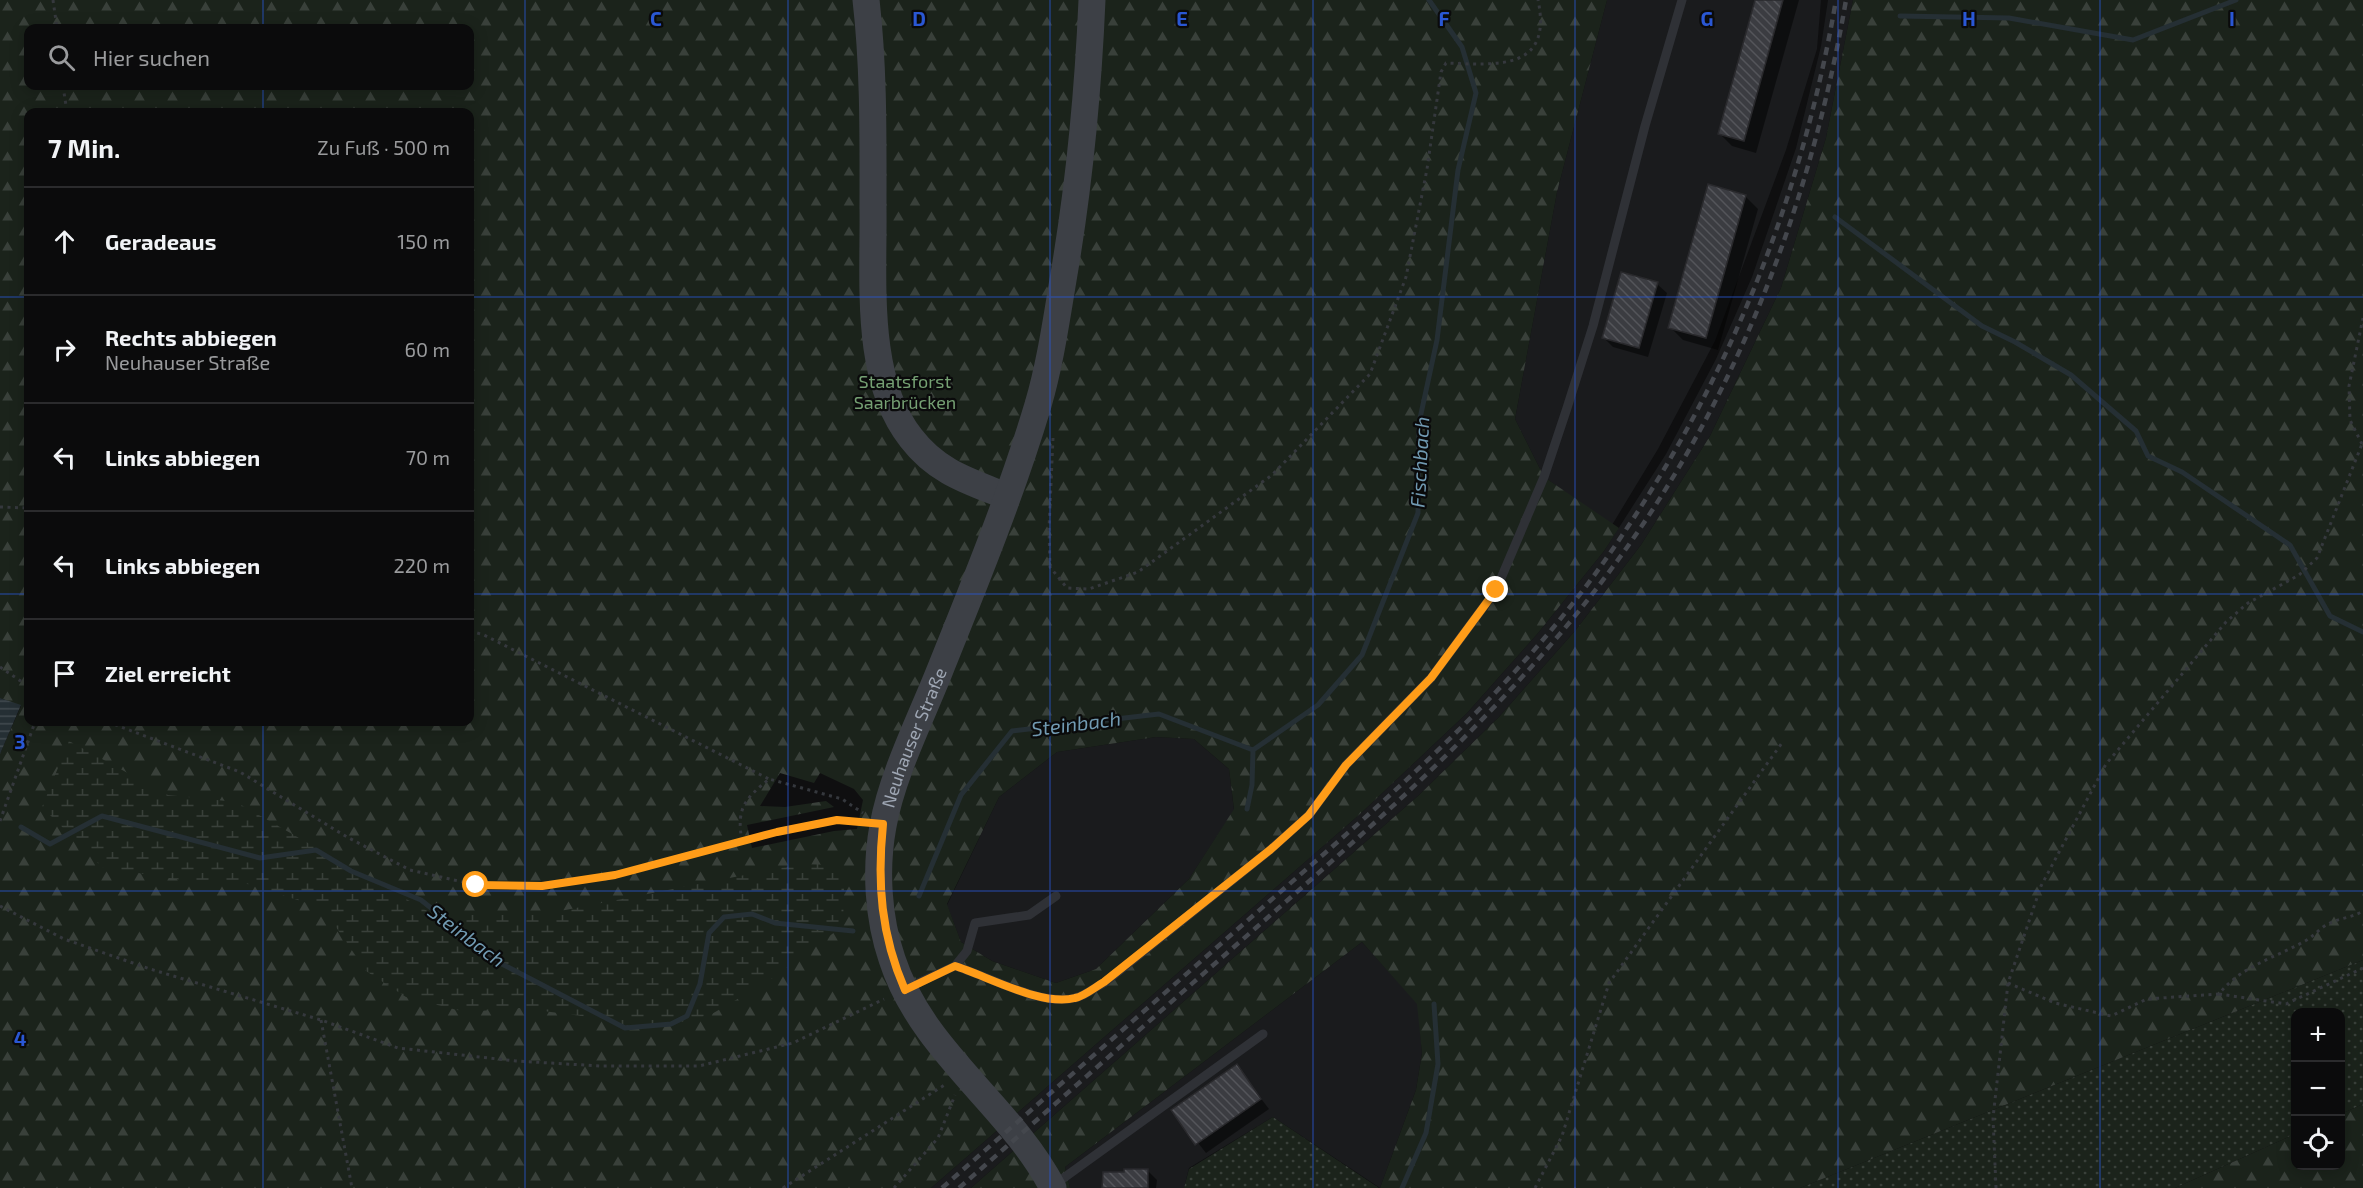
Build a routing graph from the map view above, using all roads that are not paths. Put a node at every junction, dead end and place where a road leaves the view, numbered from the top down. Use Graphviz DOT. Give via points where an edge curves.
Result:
graph roads {
  1 [pos="866,0"];
  2 [pos="1092,0"];
  3 [pos="1682,0"];
  4 [pos="1006,496"];
  5 [pos="1056,896"];
  6 [pos="955,966"];
  7 [pos="905,990"];
  8 [pos="1263,1034"];
  9 [pos="1052,1187"];
  1 -- 4 [label="main road" via="872,49 874,330 887,395 910,438 947,472"];
  2 -- 4 [label="main road, Neuhauser Straße" via="1088,97 1053,343"];
  3 -- 6 [label="lane" via="1593,326 1544,477 1496,590 1431,678 1346,765 1309,815 1104,982 1076,998 1058,1000"];
  4 -- 7 [label="main road, Neuhauser Straße" via="906,754 883,824 880,884 884,928"];
  5 -- 6 [label="lane" via="1029,915 975,923 967,951"];
  6 -- 7 [label="lane"];
  7 -- 9 [label="main road, Neuhauser Straße" via="932,1036 1035,1158"];
  8 -- 9 [label="lane"];
}
